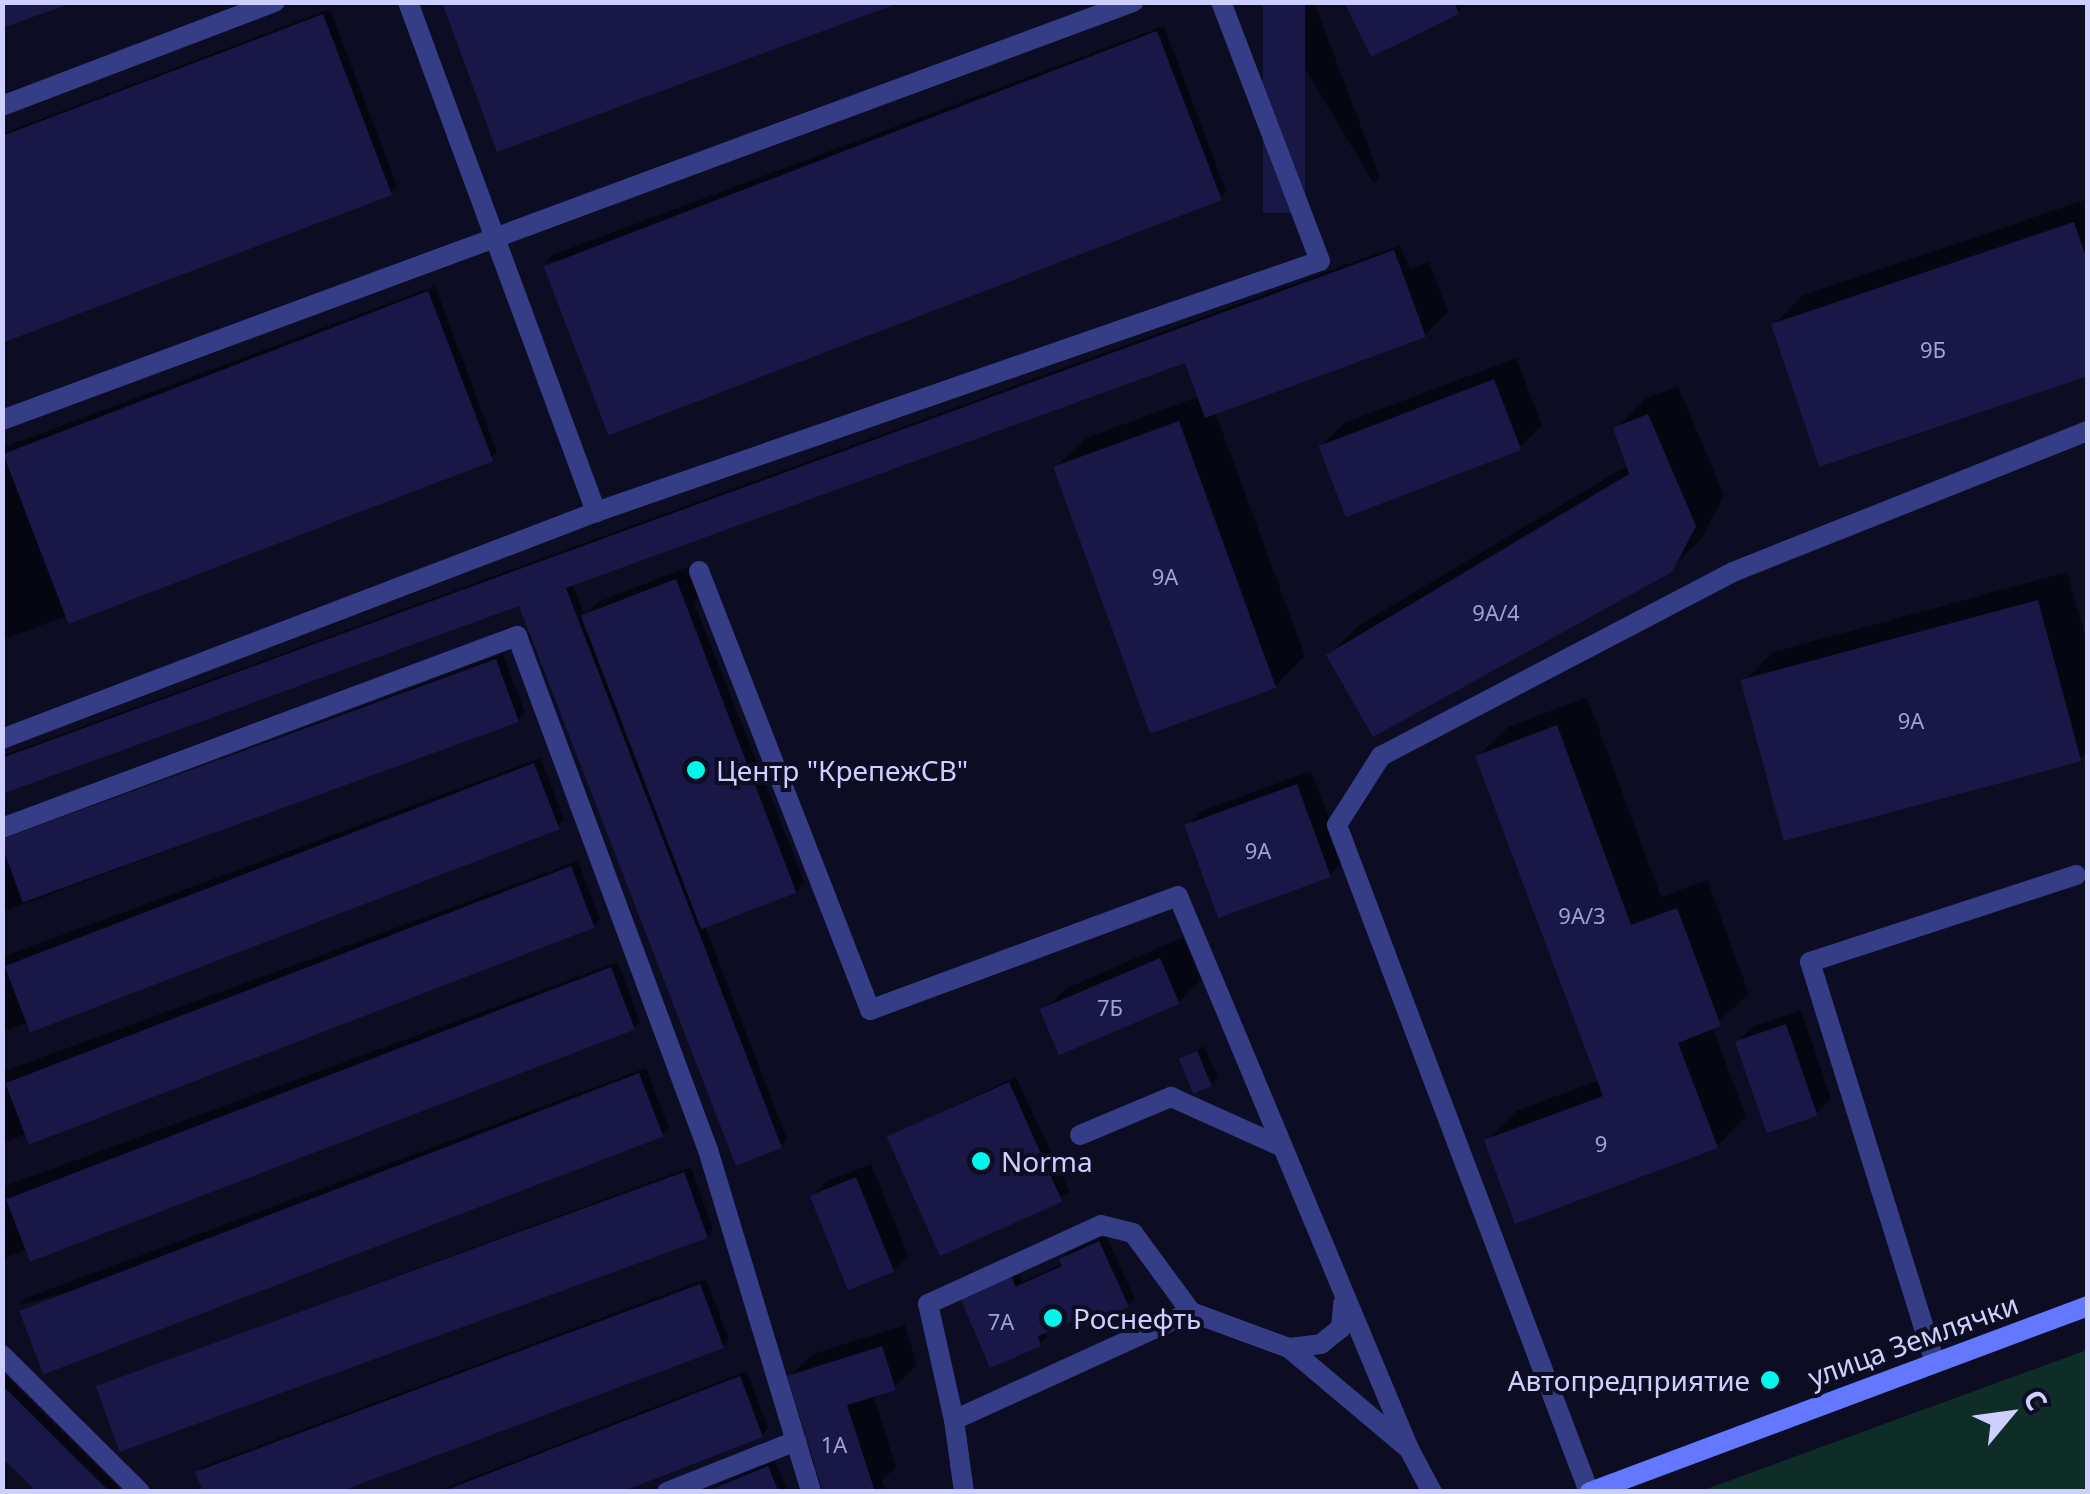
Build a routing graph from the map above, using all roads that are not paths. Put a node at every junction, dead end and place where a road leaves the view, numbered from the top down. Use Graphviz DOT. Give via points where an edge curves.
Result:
graph roads {
  1 [pos="275,2"];
  2 [pos="408,2"];
  3 [pos="1133,2"];
  4 [pos="1222,2"];
  5 [pos="2,106"];
  6 [pos="495,239"];
  7 [pos="2,420"];
  8 [pos="2088,431"];
  9 [pos="596,512"];
  10 [pos="698,572"];
  11 [pos="2,739"];
  12 [pos="2,828"];
  13 [pos="2076,874"];
  14 [pos="1080,1135"];
  15 [pos="1278,1145"];
  16 [pos="1344,1296"];
  17 [pos="2088,1306"];
  18 [pos="1191,1312"];
  19 [pos="1289,1348"];
  20 [pos="2,1355"];
  21 [pos="1934,1360"];
  22 [pos="954,1420"];
  23 [pos="796,1440"];
  24 [pos="1409,1449"];
  25 [pos="140,1492"];
  26 [pos="667,1492"];
  27 [pos="812,1492"];
  28 [pos="964,1492"];
  29 [pos="1432,1492"];
  30 [pos="1589,1492"];
  1 -- 5 [label="lane"];
  2 -- 6 [label="lane"];
  3 -- 6 [label="lane"];
  4 -- 9 [label="lane" via="1320,261"];
  6 -- 7 [label="lane"];
  6 -- 9 [label="lane"];
  8 -- 30 [label="lane" via="1733,572 1381,756 1337,825"];
  9 -- 11 [label="lane"];
  10 -- 15 [label="lane" via="870,1010 1178,896"];
  12 -- 23 [label="lane" via="516,636 708,1150"];
  13 -- 21 [label="lane" via="1810,962"];
  14 -- 15 [label="lane" via="1171,1097"];
  15 -- 16 [label="lane"];
  16 -- 19 [label="lane" via="1342,1328 1321,1344"];
  16 -- 24 [label="lane"];
  17 -- 21 [label="street, улица Землячки"];
  18 -- 19 [label="lane"];
  18 -- 22 [label="lane"];
  18 -- 22 [label="lane" via="1133,1233 1102,1225 1084,1232 928,1304"];
  19 -- 24 [label="lane"];
  20 -- 25 [label="lane"];
  21 -- 30 [label="street, улица Землячки"];
  22 -- 28 [label="lane"];
  23 -- 26 [label="lane"];
  23 -- 27 [label="lane"];
  24 -- 29 [label="lane"];
}
